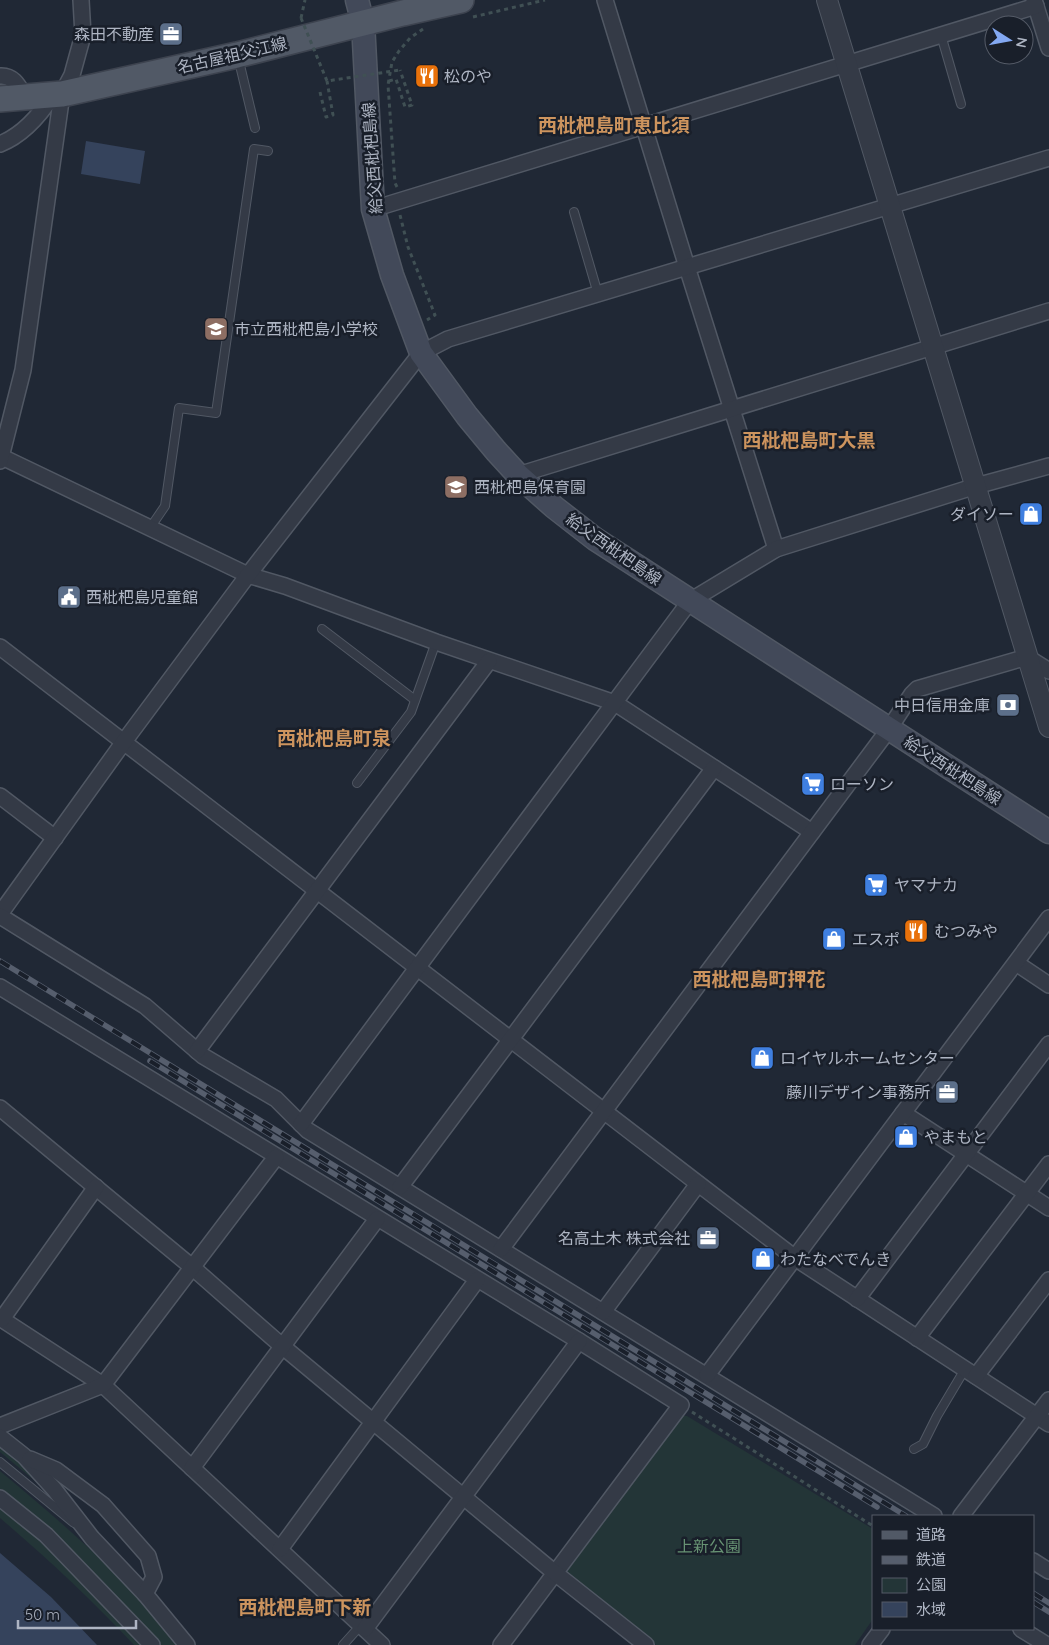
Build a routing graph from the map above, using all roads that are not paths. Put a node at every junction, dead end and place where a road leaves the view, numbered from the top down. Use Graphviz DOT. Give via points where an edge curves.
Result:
graph roads {
  1 [pos="81,0"];
  2 [pos="605,0"];
  3 [pos="827,0"];
  4 [pos="1035,3"];
  5 [pos="466,9"];
  6 [pos="360,12"];
  7 [pos="941,35"];
  8 [pos="1049,48"];
  9 [pos="237,55"];
  10 [pos="847,64"];
  11 [pos="0,76"];
  12 [pos="58,94"];
  13 [pos="25,97"];
  14 [pos="0,100"];
  15 [pos="961,104"];
  16 [pos="644,126"];
  17 [pos="255,128"];
  18 [pos="0,144"];
  19 [pos="268,151"];
  20 [pos="1049,158"];
  21 [pos="889,207"];
  22 [pos="373,209"];
  23 [pos="574,212"];
  24 [pos="687,267"];
  25 [pos="598,294"];
  26 [pos="1049,311"];
  27 [pos="933,347"];
  28 [pos="421,353"];
  29 [pos="732,409"];
  30 [pos="0,458"];
  31 [pos="1049,466"];
  32 [pos="518,475"];
  33 [pos="976,486"];
  34 [pos="150,528"];
  35 [pos="776,549"];
  36 [pos="248,575"];
  37 [pos="690,601"];
  38 [pos="322,629"];
  39 [pos="436,642"];
  40 [pos="0,647"];
  41 [pos="1027,657"];
  42 [pos="490,660"];
  43 [pos="1049,671"];
  44 [pos="415,700"];
  45 [pos="615,703"];
  46 [pos="1049,726"];
  47 [pos="888,729"];
  48 [pos="123,743"];
  49 [pos="714,768"];
  50 [pos="357,783"];
  51 [pos="0,796"];
  52 [pos="812,832"];
  53 [pos="1049,832"];
  54 [pos="55,838"];
  55 [pos="317,891"];
  56 [pos="0,915"];
  57 [pos="1049,918"];
  58 [pos="1016,963"];
  59 [pos="417,968"];
  60 [pos="1049,985"];
  61 [pos="0,987"];
  62 [pos="510,1040"];
  63 [pos="1049,1044"];
  64 [pos="197,1051"];
  65 [pos="604,1111"];
  66 [pos="1,1112"];
  67 [pos="904,1113"];
  68 [pos="301,1124"];
  69 [pos="966,1154"];
  70 [pos="276,1157"];
  71 [pos="1049,1164"];
  72 [pos="698,1184"];
  73 [pos="96,1187"];
  74 [pos="400,1187"];
  75 [pos="1027,1193"];
  76 [pos="1049,1208"];
  77 [pos="377,1219"];
  78 [pos="501,1249"];
  79 [pos="795,1258"];
  80 [pos="192,1267"];
  81 [pos="477,1280"];
  82 [pos="1049,1280"];
  83 [pos="857,1299"];
  84 [pos="603,1312"];
  85 [pos="1,1318"];
  86 [pos="917,1338"];
  87 [pos="579,1341"];
  88 [pos="282,1346"];
  89 [pos="970,1373"];
  90 [pos="707,1375"];
  91 [pos="103,1385"];
  92 [pos="1049,1400"];
  93 [pos="1043,1420"];
  94 [pos="374,1421"];
  95 [pos="0,1426"];
  96 [pos="0,1438"];
  97 [pos="914,1449"];
  98 [pos="24,1456"];
  99 [pos="0,1462"];
  100 [pos="192,1468"];
  101 [pos="464,1497"];
  102 [pos="0,1498"];
  103 [pos="932,1515"];
  104 [pos="962,1515"];
  105 [pos="92,1538"];
  106 [pos="280,1549"];
  107 [pos="1034,1562"];
  108 [pos="1049,1571"];
  109 [pos="555,1573"];
  110 [pos="145,1594"];
  111 [pos="363,1627"];
  112 [pos="881,1630"];
  113 [pos="1023,1630"];
  114 [pos="152,1645"];
  115 [pos="187,1645"];
  116 [pos="343,1645"];
  117 [pos="382,1645"];
  118 [pos="501,1645"];
  119 [pos="646,1645"];
  120 [pos="870,1645"];
  121 [pos="1047,1645"];
  1 -- 12 [label="street" via="83,34 72,75"];
  2 -- 16 [label="street"];
  3 -- 10 [label="street"];
  4 -- 7 [label="street"];
  4 -- 8 [label="street"];
  5 -- 6 [label="main road, 名古屋祖父江線"];
  6 -- 9 [label="main road, 名古屋祖父江線"];
  6 -- 22 [label="main road, 給父西枇杷島線"];
  7 -- 10 [label="street"];
  7 -- 15 [label="lane"];
  9 -- 12 [label="main road, 名古屋祖父江線"];
  9 -- 17 [label="lane"];
  10 -- 16 [label="street"];
  10 -- 21 [label="street"];
  11 -- 13 [label="street" via="5,75 16,82"];
  12 -- 13 [label="main road, 名古屋祖父江線"];
  12 -- 18 [label="street" via="22,131"];
  12 -- 30 [label="street" via="23,370"];
  13 -- 14 [label="main road, 名古屋祖父江線"];
  16 -- 22 [label="street"];
  16 -- 24 [label="street"];
  19 -- 34 [label="lane" via="254,149 216,414 178,408 165,506"];
  20 -- 21 [label="street"];
  21 -- 24 [label="street"];
  21 -- 27 [label="street"];
  22 -- 28 [label="main road, 給父西枇杷島線" via="392,275"];
  23 -- 25 [label="lane"];
  24 -- 25 [label="street"];
  24 -- 29 [label="street"];
  25 -- 28 [label="street" via="448,339"];
  26 -- 27 [label="street"];
  27 -- 29 [label="street"];
  27 -- 33 [label="street"];
  28 -- 32 [label="main road, 給父西枇杷島線" via="467,416"];
  28 -- 36 [label="street"];
  29 -- 32 [label="street"];
  29 -- 35 [label="street"];
  30 -- 34 [label="street"];
  31 -- 33 [label="street"];
  32 -- 37 [label="main road, 給父西枇杷島線" via="595,539"];
  33 -- 35 [label="street"];
  33 -- 41 [label="street"];
  34 -- 36 [label="street"];
  35 -- 37 [label="street"];
  36 -- 39 [label="street"];
  36 -- 48 [label="street"];
  37 -- 45 [label="street"];
  37 -- 47 [label="main road, 給父西枇杷島線"];
  38 -- 44 [label="lane"];
  39 -- 42 [label="street"];
  39 -- 44 [label="lane"];
  40 -- 48 [label="street"];
  41 -- 43 [label="street"];
  41 -- 46 [label="street"];
  41 -- 47 [label="street" via="917,689"];
  42 -- 45 [label="street"];
  42 -- 55 [label="street"];
  44 -- 50 [label="lane" via="411,712"];
  45 -- 49 [label="street"];
  45 -- 59 [label="street"];
  47 -- 52 [label="street"];
  47 -- 53 [label="main road, 給父西枇杷島線"];
  48 -- 54 [label="street"];
  48 -- 55 [label="street"];
  49 -- 52 [label="street"];
  49 -- 62 [label="street"];
  51 -- 54 [label="street"];
  52 -- 65 [label="street"];
  54 -- 56 [label="street"];
  55 -- 59 [label="street"];
  55 -- 64 [label="street"];
  56 -- 64 [label="street" via="145,1006"];
  57 -- 58 [label="street"];
  58 -- 60 [label="street"];
  58 -- 67 [label="street"];
  59 -- 62 [label="street"];
  59 -- 68 [label="street"];
  61 -- 70 [label="street"];
  62 -- 65 [label="street"];
  62 -- 74 [label="street"];
  63 -- 69 [label="street"];
  64 -- 68 [label="street" via="276,1099"];
  65 -- 72 [label="street"];
  65 -- 78 [label="street"];
  66 -- 73 [label="street"];
  67 -- 69 [label="street"];
  67 -- 79 [label="street"];
  68 -- 74 [label="street"];
  69 -- 75 [label="street"];
  69 -- 83 [label="street"];
  70 -- 77 [label="street"];
  70 -- 80 [label="street"];
  71 -- 75 [label="street"];
  72 -- 79 [label="street"];
  72 -- 84 [label="street"];
  73 -- 80 [label="street"];
  73 -- 85 [label="street"];
  74 -- 78 [label="street"];
  75 -- 76 [label="street"];
  75 -- 86 [label="street"];
  77 -- 81 [label="street"];
  77 -- 88 [label="street"];
  78 -- 84 [label="street"];
  79 -- 83 [label="street"];
  79 -- 90 [label="street"];
  80 -- 88 [label="street"];
  80 -- 91 [label="street"];
  81 -- 87 [label="street"];
  81 -- 94 [label="street"];
  82 -- 89 [label="street"];
  83 -- 86 [label="street"];
  84 -- 90 [label="street"];
  85 -- 91 [label="street"];
  86 -- 89 [label="street"];
  87 -- 101 [label="street"];
  87 -- 109 [label="street" via="681,1405"];
  88 -- 94 [label="street"];
  88 -- 100 [label="street"];
  89 -- 93 [label="street"];
  89 -- 97 [label="lane" via="937,1416 924,1444"];
  90 -- 103 [label="street"];
  91 -- 95 [label="street"];
  91 -- 100 [label="street"];
  92 -- 93 [label="street"];
  93 -- 104 [label="street"];
  94 -- 101 [label="street"];
  94 -- 106 [label="street"];
  96 -- 98 [label="street"];
  98 -- 105 [label="street"];
  98 -- 110 [label="street" via="56,1470 103,1505 148,1556 154,1576"];
  99 -- 105 [label="lane"];
  100 -- 106 [label="street"];
  101 -- 109 [label="street"];
  101 -- 111 [label="street"];
  102 -- 114 [label="street" via="46,1535"];
  105 -- 110 [label="street"];
  106 -- 111 [label="street"];
  107 -- 108 [label="street"];
  109 -- 118 [label="street"];
  109 -- 119 [label="street"];
  110 -- 115 [label="street"];
  111 -- 116 [label="lane"];
  111 -- 117 [label="street"];
  112 -- 120 [label="street"];
  113 -- 121 [label="street"];
}
